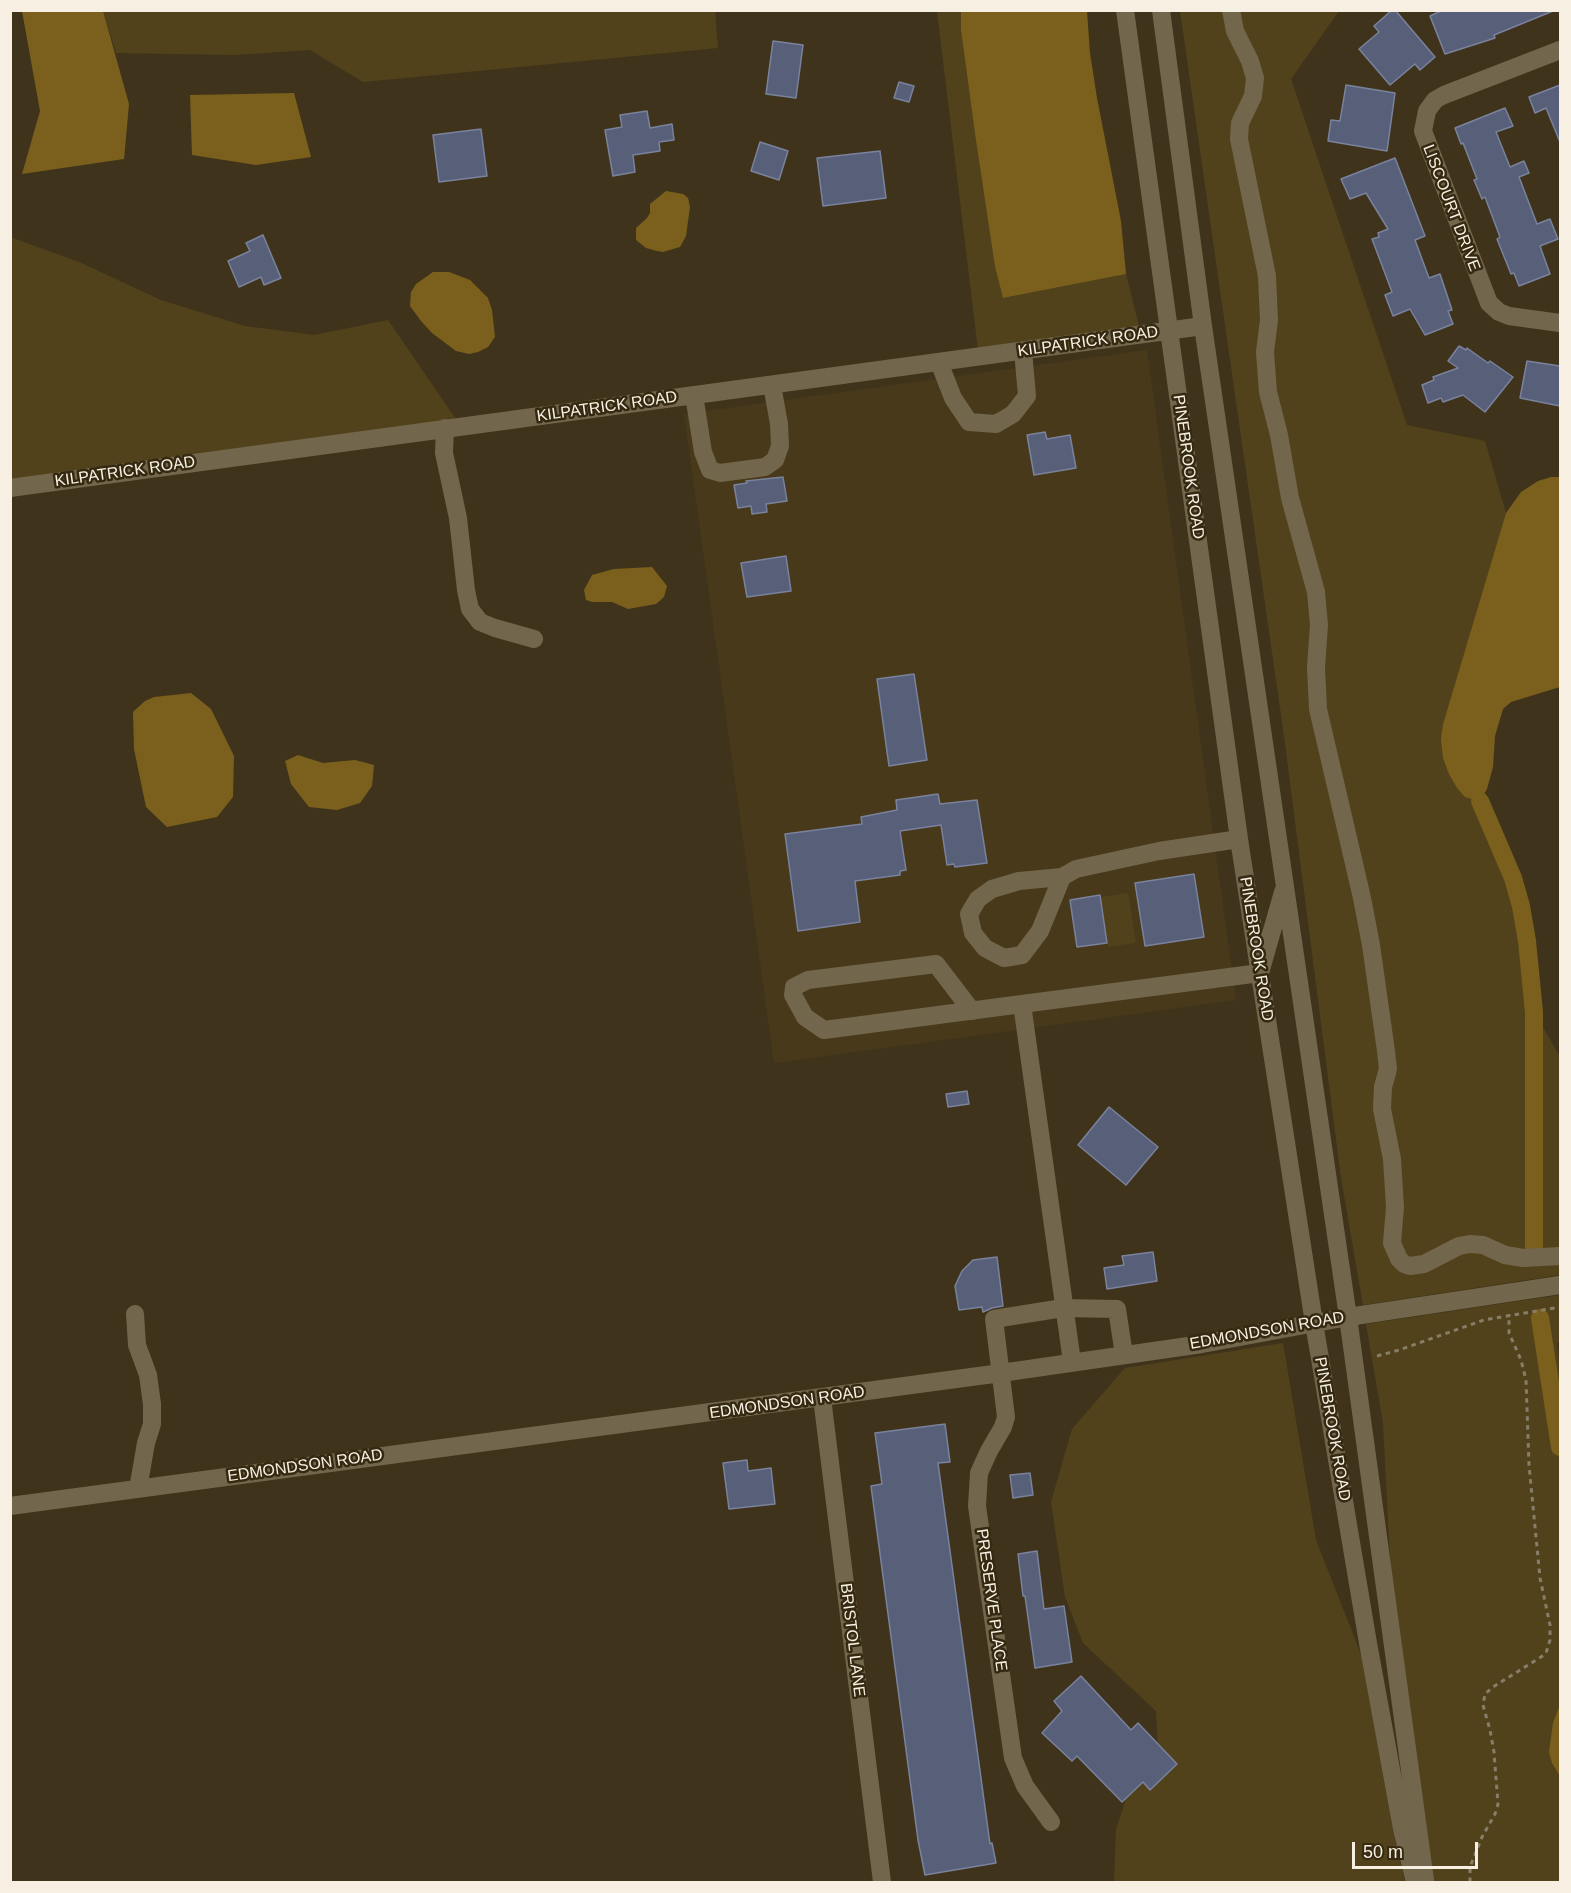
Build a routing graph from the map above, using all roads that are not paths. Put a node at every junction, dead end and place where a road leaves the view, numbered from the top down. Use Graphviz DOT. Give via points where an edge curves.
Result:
graph roads {
  1 [pos="1125,10"];
  2 [pos="1161,10"];
  3 [pos="1231,10"];
  4 [pos="1560,50"];
  5 [pos="1560,323"];
  6 [pos="1203,326"];
  7 [pos="1170,331"];
  8 [pos="1023,351"];
  9 [pos="939,362"];
  10 [pos="772,384"];
  11 [pos="694,395"];
  12 [pos="445,428"];
  13 [pos="10,488"];
  14 [pos="534,639"];
  15 [pos="1239,839"];
  16 [pos="1062,877"];
  17 [pos="1285,884"];
  18 [pos="1260,973"];
  19 [pos="1022,1004"];
  20 [pos="972,1011"];
  21 [pos="1560,1256"];
  22 [pos="1560,1285"];
  23 [pos="1063,1308"];
  24 [pos="135,1314"];
  25 [pos="1348,1317"];
  26 [pos="1314,1323"];
  27 [pos="1124,1355"];
  28 [pos="1072,1362"];
  29 [pos="1001,1373"];
  30 [pos="822,1398"];
  31 [pos="138,1489"];
  32 [pos="10,1506"];
  33 [pos="1051,1822"];
  34 [pos="882,1882"];
  35 [pos="1415,1882"];
  36 [pos="1425,1882"];
  1 -- 7 [label="street, PINEBROOK ROAD"];
  2 -- 6 [label="street, PINEBROOK ROAD"];
  3 -- 21 [label="street" via="1235,31 1255,78 1253,96 1240,123 1239,139 1267,276 1268,392 1290,498 1316,592 1318,709 1362,898 1386,1051 1388,1069 1382,1109 1392,1159 1392,1243 1399,1259 1410,1266 1470,1244 1523,1258"];
  4 -- 5 [label="street, LISCOURT DRIVE" via="1435,100 1427,111 1423,130 1489,303 1509,316"];
  6 -- 7 [label="street, KILPATRICK ROAD"];
  6 -- 17 [label="street, PINEBROOK ROAD"];
  7 -- 8 [label="street, KILPATRICK ROAD"];
  7 -- 15 [label="street, PINEBROOK ROAD"];
  8 -- 9 [label="street, KILPATRICK ROAD"];
  8 -- 9 [label="street" via="1027,396 1013,414 996,424 969,422 953,398"];
  9 -- 10 [label="street, KILPATRICK ROAD"];
  10 -- 11 [label="street, KILPATRICK ROAD"];
  10 -- 11 [label="street" via="780,446 775,460 765,467 720,473 710,470 703,452"];
  11 -- 12 [label="street, KILPATRICK ROAD"];
  12 -- 13 [label="street, KILPATRICK ROAD"];
  12 -- 14 [label="street" via="444,453 459,518 470,609 480,622"];
  15 -- 16 [label="street" via="1148,853 1076,869"];
  15 -- 18 [label="street, PINEBROOK ROAD"];
  16 -- 16 [label="street" via="1040,931 1022,955 1004,958 985,948 973,933 969,914 978,898 992,889 1018,881"];
  17 -- 18 [label="street"];
  17 -- 25 [label="street, PINEBROOK ROAD"];
  18 -- 19 [label="street"];
  18 -- 26 [label="street, PINEBROOK ROAD"];
  19 -- 20 [label="street"];
  19 -- 23 [label="street"];
  20 -- 20 [label="street" via="824,1030 805,1017 793,996 794,987 808,980 936,964"];
  22 -- 25 [label="street, EDMONDSON ROAD"];
  23 -- 27 [label="street" via="1117,1309"];
  23 -- 28 [label="street"];
  23 -- 29 [label="street, PRESERVE PLACE" via="994,1319"];
  24 -- 31 [label="street" via="137,1345 148,1375 152,1404 152,1425"];
  25 -- 26 [label="street, EDMONDSON ROAD"];
  25 -- 36 [label="street, PINEBROOK ROAD"];
  26 -- 27 [label="street, EDMONDSON ROAD"];
  26 -- 35 [label="street, PINEBROOK ROAD" via="1389,1759"];
  27 -- 28 [label="street, EDMONDSON ROAD"];
  28 -- 29 [label="street, EDMONDSON ROAD"];
  29 -- 30 [label="street, EDMONDSON ROAD"];
  29 -- 33 [label="street, PRESERVE PLACE" via="1006,1417 979,1473 977,1506 1013,1758 1025,1786"];
  30 -- 31 [label="street, EDMONDSON ROAD"];
  30 -- 34 [label="street, BRISTOL LANE"];
  31 -- 32 [label="street, EDMONDSON ROAD"];
}
